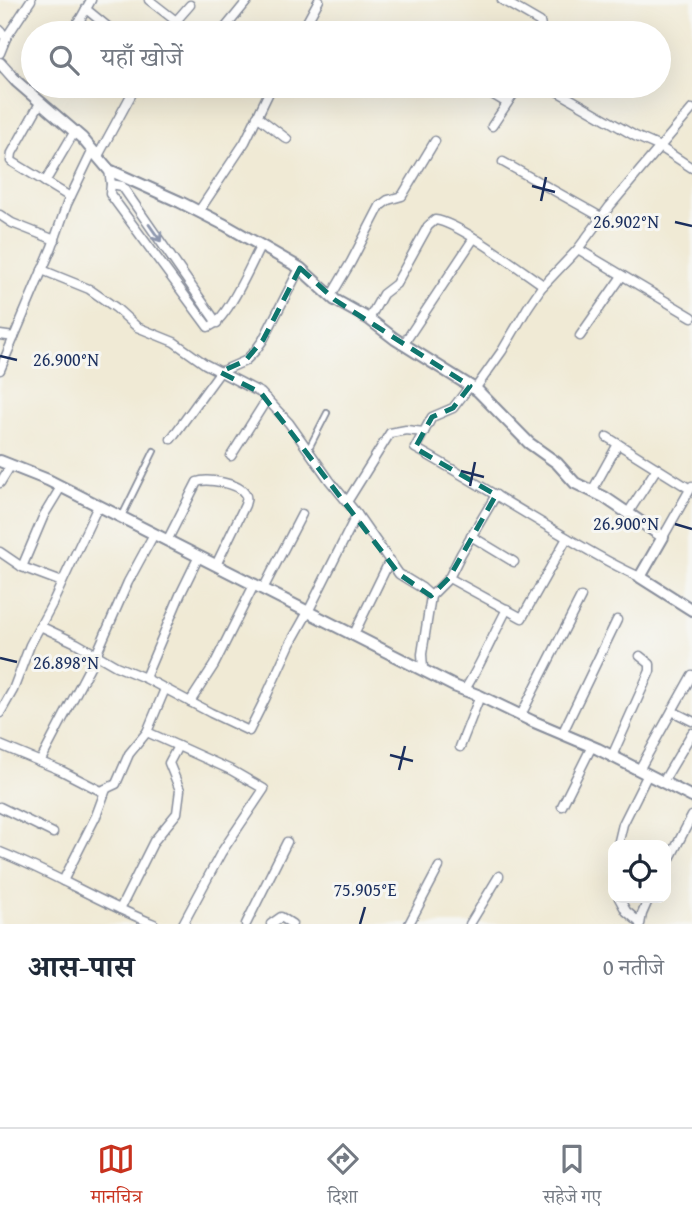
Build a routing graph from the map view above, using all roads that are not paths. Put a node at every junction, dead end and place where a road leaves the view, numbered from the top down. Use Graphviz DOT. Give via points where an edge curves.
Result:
graph roads {
  1 [pos="31,0"];
  2 [pos="91,0"];
  3 [pos="149,0"];
  4 [pos="248,0"];
  5 [pos="319,0"];
  6 [pos="502,0"];
  7 [pos="190,5"];
  8 [pos="86,9"];
  9 [pos="78,21"];
  10 [pos="101,21"];
  11 [pos="176,21"];
  12 [pos="231,21"];
  13 [pos="308,21"];
  14 [pos="538,21"];
  15 [pos="0,30"];
  16 [pos="6,38"];
  17 [pos="0,53"];
  18 [pos="0,63"];
  19 [pos="21,80"];
  20 [pos="37,98"];
  21 [pos="129,98"];
  22 [pos="266,98"];
  23 [pos="499,98"];
  24 [pos="511,98"];
  25 [pos="569,98"];
  26 [pos="40,103"];
  27 [pos="507,103"];
  28 [pos="692,109"];
  29 [pos="257,116"];
  30 [pos="492,127"];
  31 [pos="75,131"];
  32 [pos="288,139"];
  33 [pos="435,141"];
  34 [pos="660,147"];
  35 [pos="96,153"];
  36 [pos="503,162"];
  37 [pos="692,168"];
  38 [pos="108,170"];
  39 [pos="45,182"];
  40 [pos="111,184"];
  41 [pos="70,197"];
  42 [pos="199,211"];
  43 [pos="0,215"];
  44 [pos="601,217"];
  45 [pos="474,238"];
  46 [pos="55,240"];
  47 [pos="261,245"];
  48 [pos="578,249"];
  49 [pos="168,252"];
  50 [pos="158,260"];
  51 [pos="300,268"];
  52 [pos="42,270"];
  53 [pos="622,276"];
  54 [pos="543,285"];
  55 [pos="331,296"];
  56 [pos="692,317"];
  57 [pos="369,319"];
  58 [pos="217,323"];
  59 [pos="0,335"];
  60 [pos="580,336"];
  61 [pos="14,337"];
  62 [pos="404,345"];
  63 [pos="0,370"];
  64 [pos="220,372"];
  65 [pos="472,387"];
  66 [pos="267,399"];
  67 [pos="327,413"];
  68 [pos="424,432"];
  69 [pos="607,437"];
  70 [pos="172,439"];
  71 [pos="618,444"];
  72 [pos="154,450"];
  73 [pos="308,451"];
  74 [pos="231,456"];
  75 [pos="5,463"];
  76 [pos="657,468"];
  77 [pos="0,483"];
  78 [pos="61,487"];
  79 [pos="691,488"];
  80 [pos="592,491"];
  81 [pos="496,495"];
  82 [pos="347,502"];
  83 [pos="98,506"];
  84 [pos="628,513"];
  85 [pos="302,514"];
  86 [pos="357,514"];
  87 [pos="121,517"];
  88 [pos="154,534"];
  89 [pos="471,536"];
  90 [pos="663,537"];
  91 [pos="567,538"];
  92 [pos="167,541"];
  93 [pos="0,552"];
  94 [pos="199,556"];
  95 [pos="390,561"];
  96 [pos="514,562"];
  97 [pos="216,565"];
  98 [pos="22,568"];
  99 [pos="640,577"];
  100 [pos="449,578"];
  101 [pos="62,582"];
  102 [pos="259,587"];
  103 [pos="431,596"];
  104 [pos="581,597"];
  105 [pos="507,609"];
  106 [pos="692,610"];
  107 [pos="308,612"];
  108 [pos="617,620"];
  109 [pos="40,626"];
  110 [pos="354,634"];
  111 [pos="96,654"];
  112 [pos="640,656"];
  113 [pos="422,669"];
  114 [pos="692,675"];
  115 [pos="145,678"];
  116 [pos="165,689"];
  117 [pos="464,691"];
  118 [pos="480,696"];
  119 [pos="190,702"];
  120 [pos="672,711"];
  121 [pos="0,713"];
  122 [pos="521,715"];
  123 [pos="692,721"];
  124 [pos="147,732"];
  125 [pos="692,733"];
  126 [pos="562,734"];
  127 [pos="0,745"];
  128 [pos="178,746"];
  129 [pos="592,746"];
  130 [pos="460,747"];
  131 [pos="612,756"];
  132 [pos="40,762"];
  133 [pos="643,772"];
  134 [pos="663,782"];
  135 [pos="106,789"];
  136 [pos="692,797"];
  137 [pos="0,807"];
  138 [pos="562,807"];
  139 [pos="692,816"];
  140 [pos="52,833"];
  141 [pos="619,840"];
  142 [pos="287,842"];
  143 [pos="0,852"];
  144 [pos="671,856"];
  145 [pos="439,867"];
  146 [pos="499,876"];
  147 [pos="63,881"];
  148 [pos="622,903"];
  149 [pos="647,903"];
  150 [pos="120,909"];
  151 [pos="640,923"];
  152 [pos="154,924"];
  153 [pos="183,924"];
  154 [pos="246,924"];
  155 [pos="271,924"];
  156 [pos="292,924"];
  157 [pos="409,924"];
  158 [pos="470,924"];
  1 -- 16 [label="street"];
  2 -- 8 [label="street"];
  3 -- 11 [label="street"];
  4 -- 12 [label="street"];
  5 -- 13 [label="street"];
  6 -- 14 [label="street"];
  7 -- 11 [label="street"];
  8 -- 9 [label="street"];
  8 -- 10 [label="street"];
  15 -- 16 [label="street"];
  16 -- 17 [label="street"];
  18 -- 19 [label="street"];
  20 -- 26 [label="street"];
  21 -- 35 [label="street"];
  22 -- 29 [label="street"];
  23 -- 27 [label="street"];
  24 -- 27 [label="street"];
  25 -- 34 [label="street"];
  26 -- 31 [label="street"];
  26 -- 39 [label="street" via="10,158"];
  27 -- 30 [label="street"];
  28 -- 34 [label="street"];
  29 -- 32 [label="street"];
  29 -- 42 [label="street"];
  31 -- 35 [label="street"];
  31 -- 39 [label="street"];
  33 -- 55 [label="street" via="402,196 380,206"];
  34 -- 37 [label="street"];
  34 -- 44 [label="street"];
  35 -- 38 [label="street"];
  35 -- 41 [label="street"];
  36 -- 44 [label="street"];
  38 -- 40 [label="street"];
  38 -- 42 [label="street"];
  39 -- 41 [label="street"];
  40 -- 49 [label="street, one-way" via="122,186"];
  40 -- 50 [label="street" via="110,194"];
  41 -- 46 [label="street"];
  42 -- 47 [label="street"];
  43 -- 46 [label="street"];
  44 -- 48 [label="street"];
  45 -- 54 [label="street"];
  45 -- 57 [label="street" via="442,221 431,222 396,284 383,294"];
  45 -- 62 [label="street"];
  46 -- 52 [label="street"];
  47 -- 51 [label="street"];
  47 -- 58 [label="street"];
  48 -- 53 [label="street"];
  48 -- 54 [label="street"];
  49 -- 50 [label="street"];
  49 -- 58 [label="street"];
  50 -- 58 [label="street" via="206,325 211,328"];
  51 -- 55 [label="street"];
  51 -- 64 [label="street" via="255,351"];
  52 -- 61 [label="street"];
  52 -- 64 [label="street" via="89,289 137,327 174,342"];
  53 -- 56 [label="street"];
  53 -- 60 [label="street"];
  54 -- 65 [label="street" via="502,351"];
  55 -- 57 [label="street"];
  57 -- 62 [label="street"];
  59 -- 61 [label="street"];
  61 -- 63 [label="street"];
  62 -- 65 [label="street"];
  64 -- 66 [label="street"];
  64 -- 70 [label="street"];
  65 -- 68 [label="street" via="453,408 432,416"];
  65 -- 80 [label="street" via="529,443"];
  66 -- 73 [label="street"];
  66 -- 74 [label="street"];
  67 -- 73 [label="lane"];
  68 -- 81 [label="street" via="415,448"];
  68 -- 82 [label="street" via="390,433"];
  69 -- 71 [label="street"];
  71 -- 76 [label="street"];
  71 -- 80 [label="street"];
  72 -- 87 [label="lane"];
  73 -- 82 [label="street"];
  75 -- 77 [label="street"];
  75 -- 78 [label="street"];
  76 -- 79 [label="street"];
  76 -- 84 [label="street"];
  78 -- 83 [label="street"];
  78 -- 98 [label="street" via="44,514"];
  79 -- 90 [label="street"];
  80 -- 84 [label="street"];
  81 -- 89 [label="street"];
  81 -- 91 [label="street"];
  82 -- 86 [label="street"];
  83 -- 87 [label="street"];
  83 -- 101 [label="street"];
  84 -- 90 [label="street"];
  85 -- 102 [label="street"];
  86 -- 95 [label="street"];
  86 -- 107 [label="street"];
  87 -- 88 [label="street"];
  88 -- 92 [label="street"];
  88 -- 111 [label="street"];
  89 -- 96 [label="street"];
  89 -- 100 [label="street"];
  90 -- 99 [label="street"];
  91 -- 99 [label="street"];
  91 -- 105 [label="street" via="522,618"];
  92 -- 94 [label="street"];
  92 -- 97 [label="street" via="197,482 211,480 243,490 245,505"];
  93 -- 98 [label="street"];
  94 -- 97 [label="street"];
  94 -- 115 [label="street"];
  95 -- 103 [label="street" via="399,575"];
  95 -- 110 [label="street"];
  97 -- 102 [label="street"];
  98 -- 101 [label="street"];
  99 -- 106 [label="street"];
  100 -- 103 [label="street"];
  100 -- 105 [label="street"];
  101 -- 109 [label="street"];
  102 -- 107 [label="street"];
  102 -- 119 [label="street"];
  103 -- 113 [label="street"];
  104 -- 122 [label="street"];
  105 -- 117 [label="street"];
  107 -- 110 [label="street"];
  107 -- 119 [label="street" via="249,730"];
  108 -- 126 [label="street"];
  109 -- 111 [label="street"];
  109 -- 121 [label="street"];
  110 -- 113 [label="street"];
  111 -- 115 [label="street"];
  111 -- 132 [label="street"];
  112 -- 131 [label="street" via="650,664 650,671"];
  113 -- 117 [label="street"];
  114 -- 120 [label="street"];
  115 -- 116 [label="street"];
  116 -- 119 [label="street"];
  116 -- 124 [label="street"];
  117 -- 118 [label="street"];
  118 -- 122 [label="street"];
  118 -- 130 [label="street"];
  120 -- 123 [label="street"];
  120 -- 133 [label="street"];
  122 -- 126 [label="street"];
  124 -- 128 [label="street"];
  124 -- 135 [label="street" via="129,754 116,784"];
  125 -- 134 [label="street"];
  126 -- 129 [label="street"];
  127 -- 132 [label="street"];
  128 -- 150 [label="street" via="169,763 180,790 177,813 154,841"];
  128 -- 153 [label="street" via="264,789 221,853"];
  129 -- 131 [label="street"];
  129 -- 138 [label="street"];
  131 -- 133 [label="street"];
  132 -- 135 [label="street" via="101,792"];
  133 -- 134 [label="street"];
  133 -- 141 [label="street"];
  134 -- 136 [label="street"];
  135 -- 147 [label="street"];
  137 -- 140 [label="street"];
  139 -- 144 [label="street"];
  142 -- 154 [label="street"];
  143 -- 147 [label="street"];
  145 -- 157 [label="street"];
  146 -- 158 [label="street"];
  147 -- 150 [label="street"];
  148 -- 151 [label="street"];
  149 -- 151 [label="street"];
  150 -- 152 [label="street"];
  155 -- 156 [label="street" via="281,917"];
}
